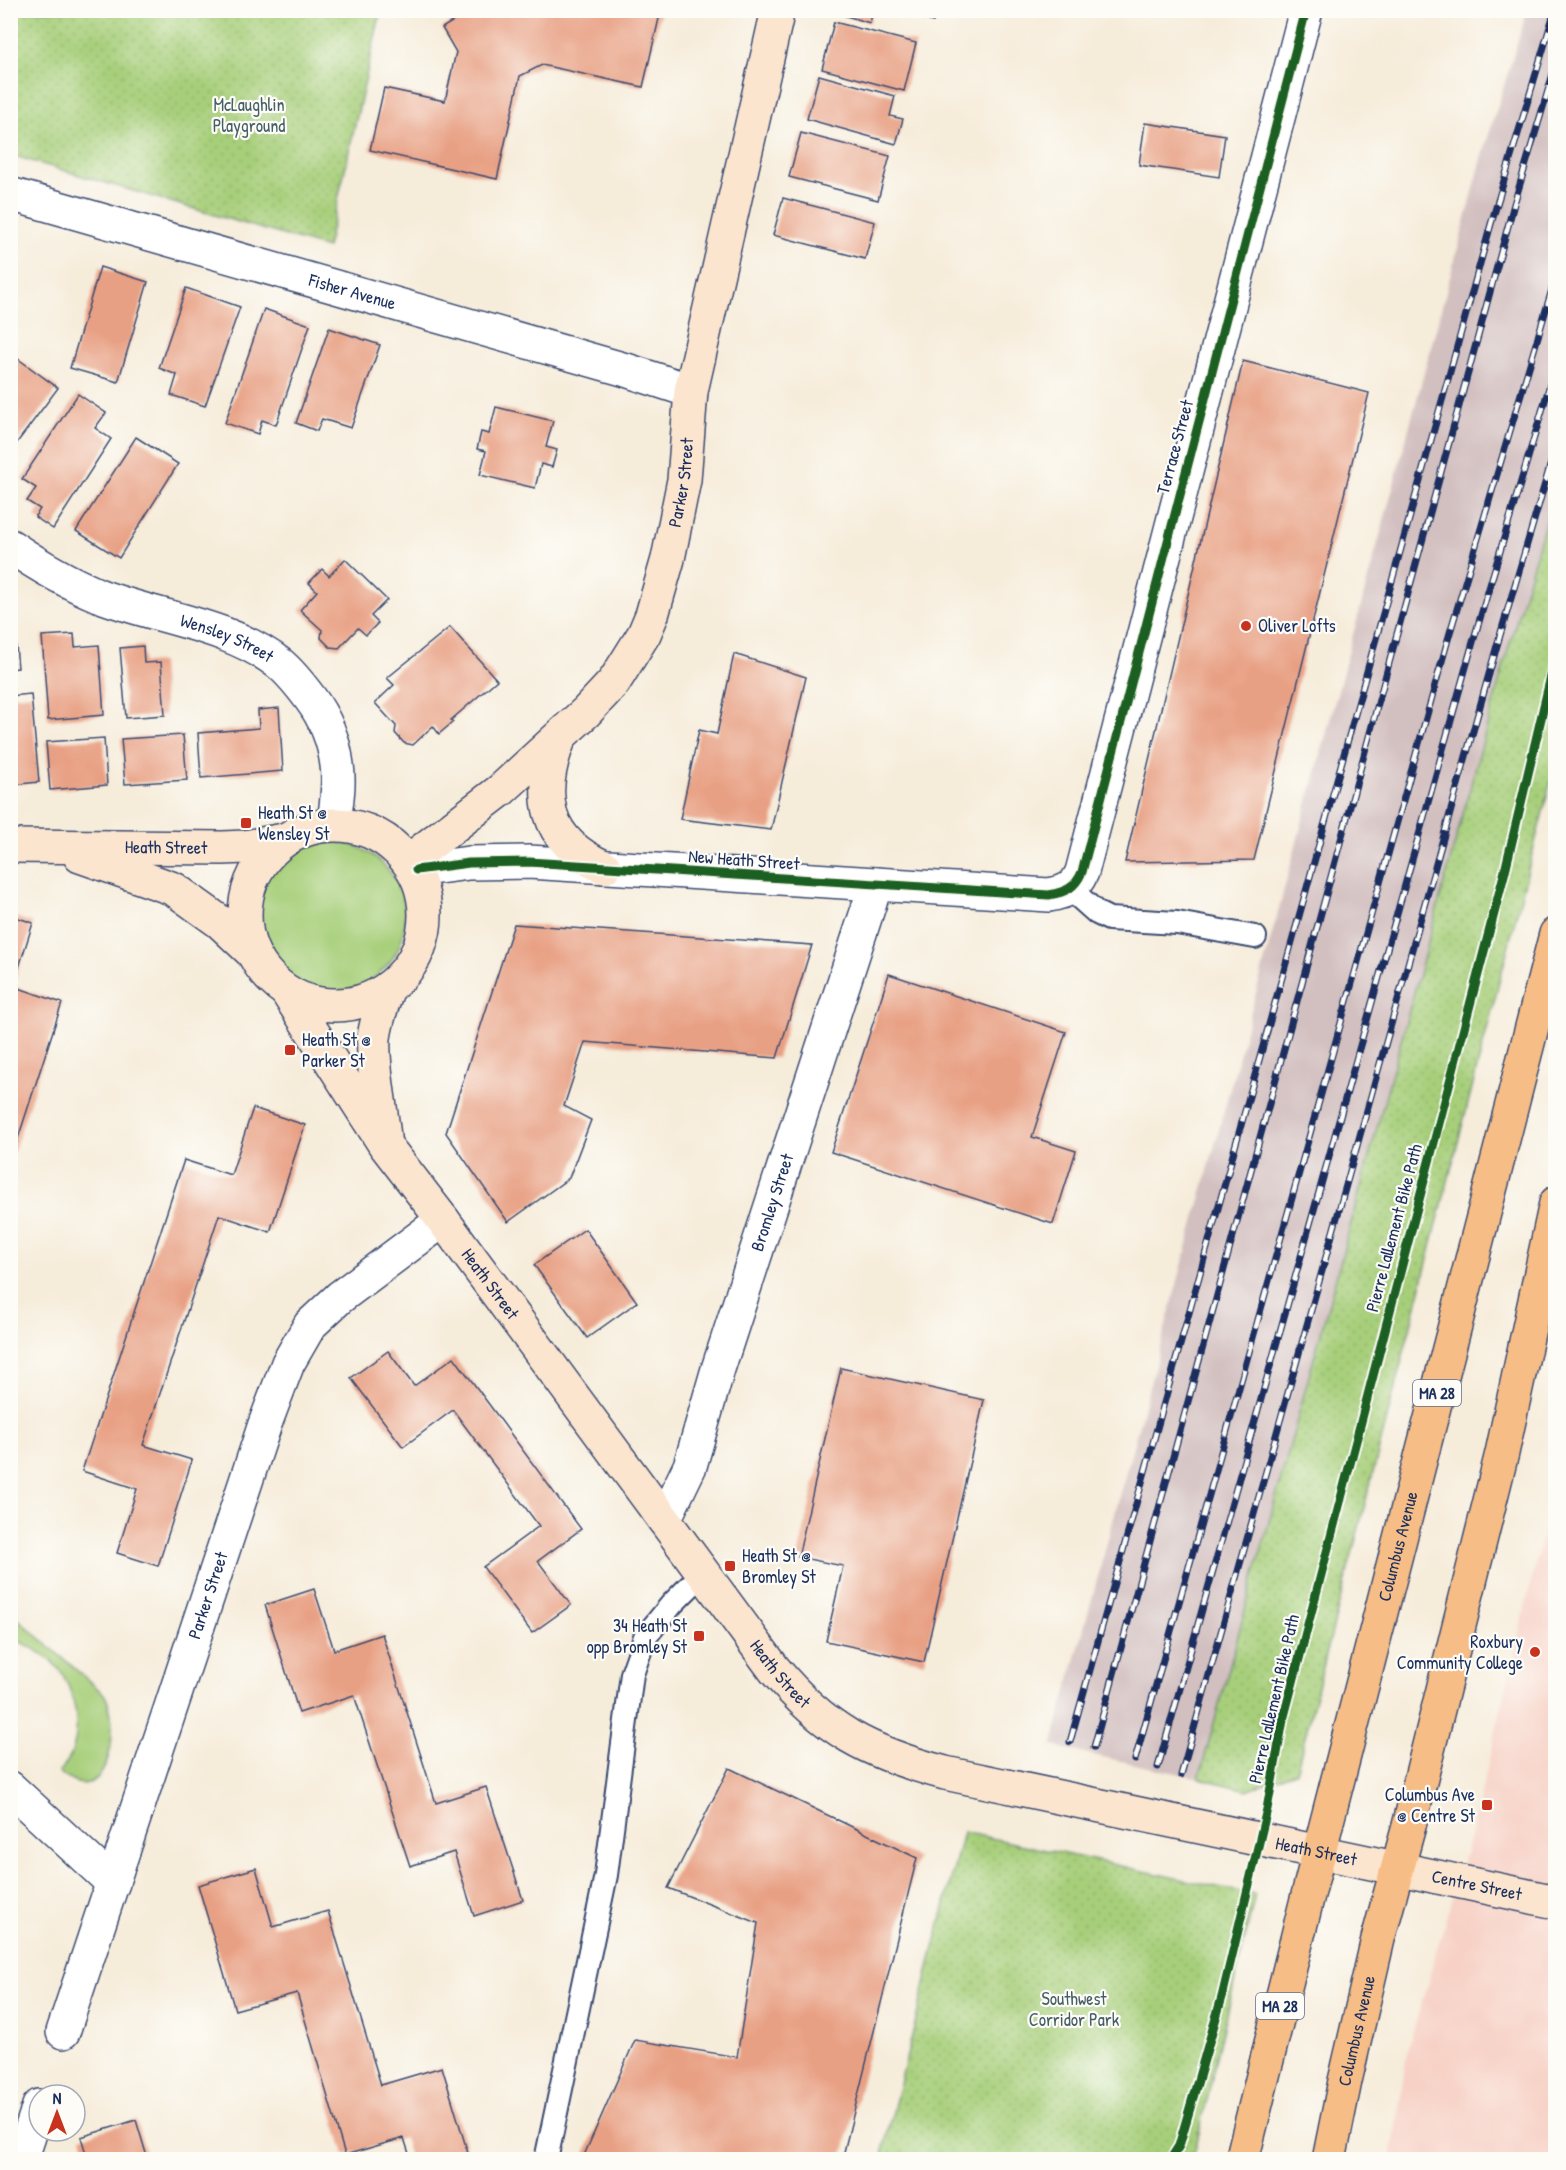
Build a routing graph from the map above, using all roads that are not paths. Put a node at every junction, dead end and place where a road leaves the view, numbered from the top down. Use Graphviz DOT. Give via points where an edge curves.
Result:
graph roads {
  1 [pos="778,10"];
  2 [pos="1306,10"];
  3 [pos="10,194"];
  4 [pos="691,391"];
  5 [pos="10,546"];
  6 [pos="561,735"];
  7 [pos="334,824"];
  8 [pos="284,840"];
  9 [pos="10,846"];
  10 [pos="47,846"];
  11 [pos="413,865"];
  12 [pos="604,867"];
  13 [pos="876,884"];
  14 [pos="1070,890"];
  15 [pos="1556,934"];
  16 [pos="1255,937"];
  17 [pos="252,952"];
  18 [pos="388,988"];
  19 [pos="287,992"];
  20 [pos="385,1145"];
  21 [pos="1556,1203"];
  22 [pos="443,1220"];
  23 [pos="664,1520"];
  24 [pos="703,1573"];
  25 [pos="10,1788"];
  26 [pos="1319,1853"];
  27 [pos="1398,1869"];
  28 [pos="113,1883"];
  29 [pos="1556,1902"];
  30 [pos="63,2031"];
  31 [pos="27,2142"];
  32 [pos="21,2160"];
  33 [pos="546,2160"];
  34 [pos="1242,2160"];
  35 [pos="1329,2160"];
  1 -- 4 [label="main road, Parker Street"];
  2 -- 14 [label="street, Terrace Street" via="1082,872"];
  3 -- 4 [label="street, Fisher Avenue"];
  4 -- 6 [label="main road, Parker Street" via="684,480 652,615 614,682"];
  5 -- 7 [label="street, Wensley Street" via="98,595 239,640 281,665 326,722 337,764"];
  6 -- 11 [label="main road, Parker Street"];
  6 -- 12 [label="main road" via="551,759 547,786 554,824 573,849"];
  7 -- 8 [label="main road" via="302,830"];
  7 -- 11 [label="main road" via="375,834"];
  8 -- 10 [label="main road, Heath Street" via="223,848"];
  8 -- 17 [label="main road" via="253,875 245,900 245,925"];
  9 -- 10 [label="main road, Heath Street"];
  10 -- 17 [label="main road, Heath Street" via="174,890 220,921"];
  11 -- 12 [label="street, New Heath Street" via="529,862"];
  11 -- 18 [label="main road" via="423,895 425,921 420,947 407,970"];
  12 -- 13 [label="street, New Heath Street"];
  13 -- 14 [label="street, New Heath Street" via="1049,895"];
  13 -- 23 [label="street, Bromley Street" via="690,1466"];
  14 -- 16 [label="lane" via="1109,919 1177,923"];
  15 -- 26 [label="main road, Columbus Avenue / MA 28"];
  17 -- 19 [label="main road" via="266,974"];
  18 -- 19 [label="main road" via="364,1001 338,1005 311,1002"];
  18 -- 20 [label="main road" via="374,1040"];
  19 -- 20 [label="main road, Heath Street"];
  20 -- 22 [label="main road, Heath Street"];
  21 -- 27 [label="main road, Columbus Avenue" via="1502,1453"];
  22 -- 23 [label="main road, Heath Street"];
  22 -- 28 [label="street, Parker Street" via="332,1304 298,1342 261,1435"];
  23 -- 24 [label="main road, Heath Street"];
  24 -- 26 [label="main road, Heath Street" via="790,1688 827,1721 865,1746 945,1773"];
  24 -- 33 [label="lane" via="645,1636 632,1674 606,1875"];
  25 -- 28 [label="street"];
  26 -- 27 [label="main road, Heath Street"];
  26 -- 34 [label="main road, Columbus Avenue / MA 28"];
  27 -- 29 [label="main road, Centre Street"];
  27 -- 35 [label="main road, Columbus Avenue" via="1373,1960"];
  28 -- 30 [label="street, Parker Street"];
  31 -- 32 [label="street"];
}
